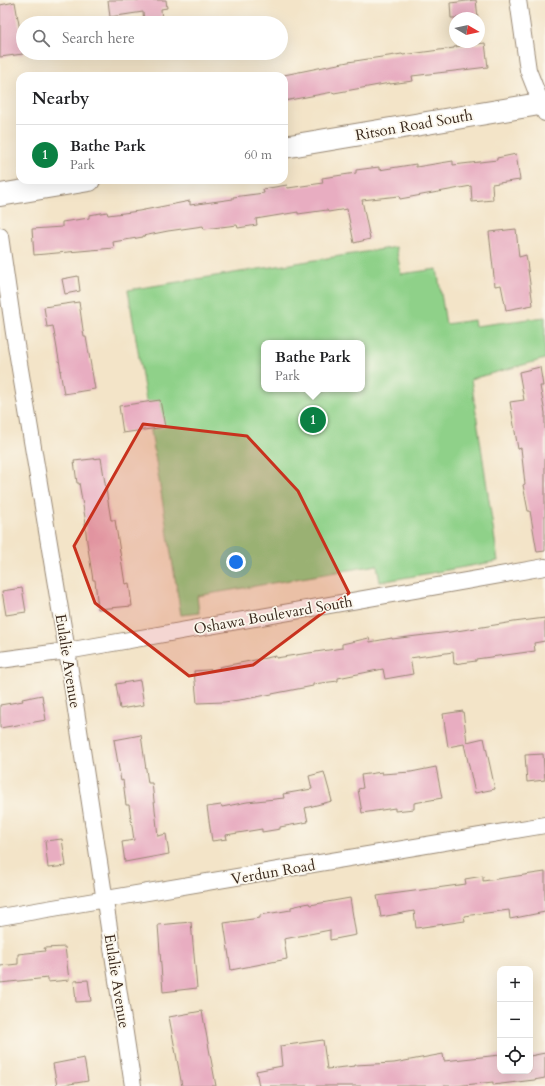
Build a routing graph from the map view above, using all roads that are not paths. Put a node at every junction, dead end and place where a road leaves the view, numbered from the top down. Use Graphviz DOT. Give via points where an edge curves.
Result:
graph roads {
  1 [pos="518,0"];
  2 [pos="544,106"];
  3 [pos="288,146"];
  4 [pos="65,184"];
  5 [pos="0,195"];
  6 [pos="0,236"];
  7 [pos="545,567"];
  8 [pos="66,651"];
  9 [pos="0,660"];
  10 [pos="545,825"];
  11 [pos="105,900"];
  12 [pos="0,917"];
  13 [pos="133,1086"];
  1 -- 2 [label="street" via="528,70"];
  2 -- 3 [label="main road, Ritson Road South"];
  4 -- 5 [label="main road"];
  6 -- 8 [label="street, Eulalie Avenue"];
  7 -- 8 [label="street, Oshawa Boulevard South"];
  8 -- 9 [label="street, Oshawa Boulevard South"];
  8 -- 11 [label="street, Eulalie Avenue"];
  10 -- 11 [label="street, Verdun Road"];
  11 -- 12 [label="street, Verdun Road"];
  11 -- 13 [label="street, Eulalie Avenue"];
}
